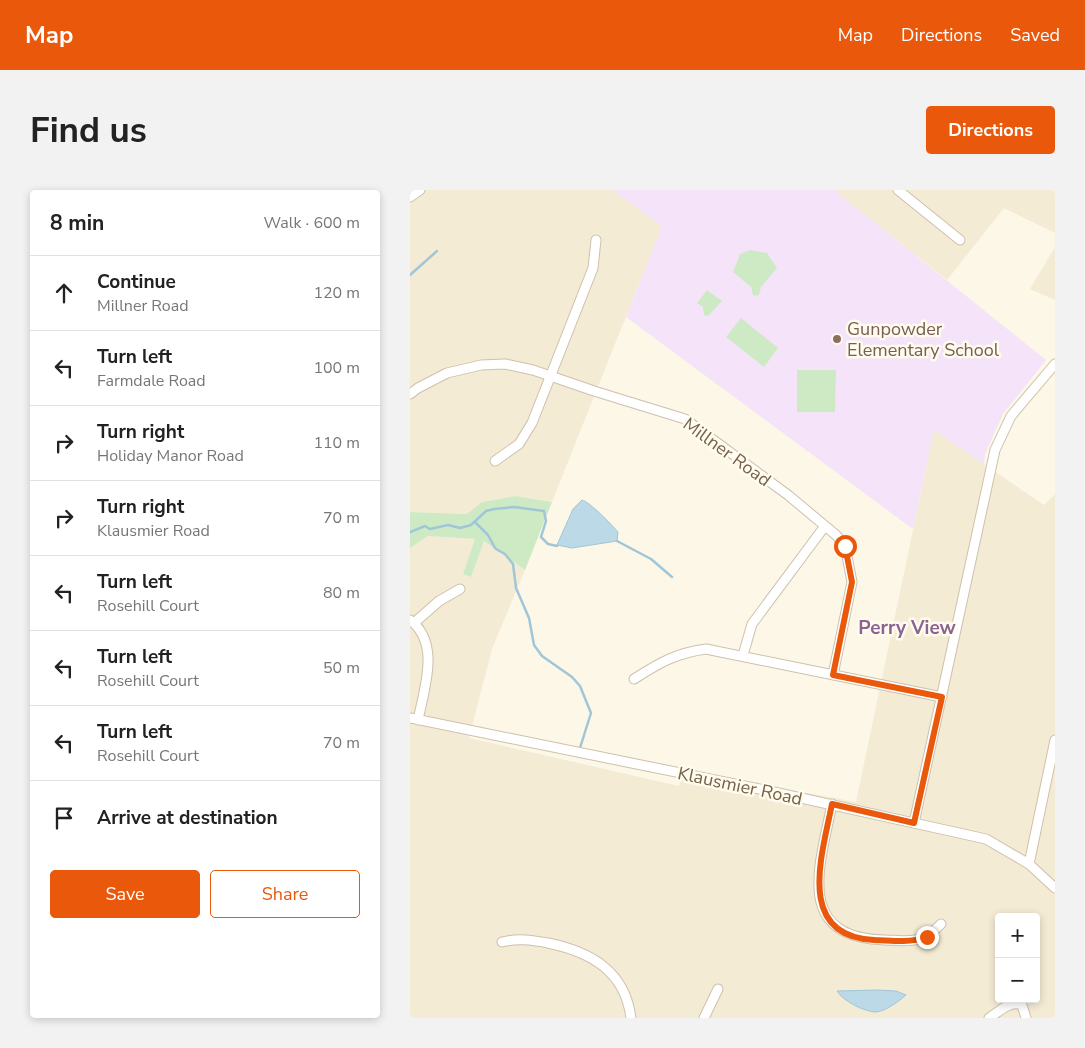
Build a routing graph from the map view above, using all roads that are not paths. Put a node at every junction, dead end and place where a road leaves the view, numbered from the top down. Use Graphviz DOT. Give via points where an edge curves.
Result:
graph roads {
  1 [pos="420,190"];
  2 [pos="898,190"];
  3 [pos="410,197"];
  4 [pos="596,240"];
  5 [pos="960,240"];
  6 [pos="1055,364"];
  7 [pos="552,376"];
  8 [pos="410,394"];
  9 [pos="495,461"];
  10 [pos="825,526"];
  11 [pos="460,589"];
  12 [pos="412,621"];
  13 [pos="743,656"];
  14 [pos="833,675"];
  15 [pos="634,680"];
  16 [pos="942,697"];
  17 [pos="414,719"];
  18 [pos="1055,740"];
  19 [pos="832,804"];
  20 [pos="914,823"];
  21 [pos="1029,864"];
  22 [pos="1055,888"];
  23 [pos="940,924"];
  24 [pos="502,942"];
  25 [pos="718,988"];
  26 [pos="631,1018"];
  27 [pos="704,1018"];
  28 [pos="989,1018"];
  29 [pos="1026,1018"];
  1 -- 3 [label="street"];
  2 -- 5 [label="street"];
  4 -- 7 [label="street" via="593,268"];
  6 -- 16 [label="street" via="1012,416 995,450"];
  7 -- 8 [label="street, Millner Road" via="521,366 481,366 447,374"];
  7 -- 9 [label="street" via="526,436 509,453"];
  7 -- 10 [label="street, Millner Road" via="685,419"];
  10 -- 13 [label="street" via="752,624"];
  10 -- 14 [label="street, Millner Road" via="845,546 852,582"];
  11 -- 12 [label="street"];
  12 -- 17 [label="street" via="424,637 428,652 426,678"];
  13 -- 14 [label="street"];
  13 -- 15 [label="street" via="706,650 687,652 665,660"];
  14 -- 16 [label="street"];
  16 -- 20 [label="street"];
  17 -- 19 [label="street, Klausmier Road"];
  18 -- 21 [label="street"];
  19 -- 20 [label="street, Klausmier Road"];
  19 -- 23 [label="street" via="818,888 820,903 829,919 851,937 880,940 918,940 927,937"];
  20 -- 21 [label="street, Klausmier Road" via="986,839"];
  21 -- 22 [label="street, Klausmier Road"];
  24 -- 26 [label="street" via="520,938 569,948 592,957 622,988"];
  25 -- 27 [label="street"];
  28 -- 29 [label="street" via="1016,1003 1022,1005"];
}
